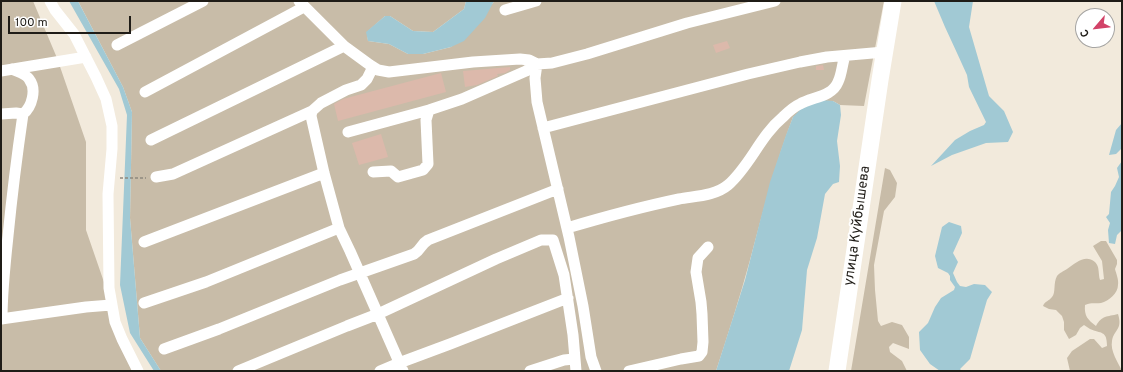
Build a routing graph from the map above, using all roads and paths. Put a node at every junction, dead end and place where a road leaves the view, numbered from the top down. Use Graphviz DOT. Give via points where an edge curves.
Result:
graph roads {
  1 [pos="50,1"];
  2 [pos="203,1"];
  3 [pos="536,1"];
  4 [pos="775,1"];
  5 [pos="893,1"];
  6 [pos="302,4"];
  7 [pos="505,10"];
  8 [pos="117,45"];
  9 [pos="344,46"];
  10 [pos="884,52"];
  11 [pos="845,56"];
  12 [pos="86,57"];
  13 [pos="537,64"];
  14 [pos="374,67"];
  15 [pos="12,69"];
  16 [pos="1,71"];
  17 [pos="144,92"];
  18 [pos="429,110"];
  19 [pos="312,111"];
  20 [pos="1,114"];
  21 [pos="23,114"];
  22 [pos="543,128"];
  23 [pos="348,132"];
  24 [pos="152,140"];
  25 [pos="373,172"];
  26 [pos="324,173"];
  27 [pos="156,177"];
  28 [pos="117,178"];
  29 [pos="141,178"];
  30 [pos="558,189"];
  31 [pos="339,228"];
  32 [pos="567,228"];
  33 [pos="144,242"];
  34 [pos="708,247"];
  35 [pos="360,273"];
  36 [pos="568,298"];
  37 [pos="144,303"];
  38 [pos="112,305"];
  39 [pos="378,314"];
  40 [pos="2,319"];
  41 [pos="164,349"];
  42 [pos="574,359"];
  43 [pos="401,367"];
  44 [pos="138,371"];
  45 [pos="238,371"];
  46 [pos="380,371"];
  47 [pos="530,371"];
  48 [pos="576,371"];
  49 [pos="596,371"];
  50 [pos="629,371"];
  51 [pos="837,371"];
  1 -- 12 [label="street" via="74,34"];
  2 -- 8 [label="street"];
  3 -- 7 [label="street"];
  4 -- 13 [label="street" via="687,23 552,63"];
  5 -- 10 [label="highway, улица Куйбышева"];
  6 -- 9 [label="street"];
  6 -- 17 [label="street"];
  9 -- 14 [label="street"];
  9 -- 24 [label="street"];
  10 -- 11 [label="street"];
  10 -- 51 [label="highway, улица Куйбышева"];
  11 -- 22 [label="street" via="800,62 748,74"];
  11 -- 32 [label="street" via="838,83 832,90 798,105 780,119 744,168 720,192 598,218"];
  12 -- 15 [label="street"];
  12 -- 38 [label="street" via="106,99 112,126 108,194 109,288"];
  13 -- 14 [label="street" via="520,59 389,72"];
  13 -- 18 [label="street" via="462,99"];
  13 -- 22 [label="street" via="537,102"];
  14 -- 19 [label="street" via="361,85 321,103"];
  15 -- 16 [label="street"];
  15 -- 21 [label="street" via="30,79 32,86 32,99"];
  18 -- 23 [label="street"];
  18 -- 25 [label="street" via="426,120 428,164 423,170 398,177 391,170"];
  19 -- 26 [label="street" via="312,123"];
  19 -- 27 [label="street" via="173,174"];
  20 -- 21 [label="street"];
  21 -- 40 [label="street" via="13,184"];
  22 -- 30 [label="street"];
  26 -- 31 [label="street"];
  26 -- 33 [label="street"];
  28 -- 29 [label="path"];
  30 -- 32 [label="street"];
  30 -- 35 [label="street" via="428,240 422,243 414,254"];
  31 -- 35 [label="street"];
  31 -- 37 [label="street" via="206,282"];
  32 -- 49 [label="street"];
  34 -- 50 [label="street" via="698,258 696,272 702,302 702,352 698,356"];
  35 -- 39 [label="street"];
  35 -- 41 [label="street"];
  36 -- 39 [label="street" via="553,240 541,240"];
  36 -- 42 [label="street"];
  36 -- 43 [label="street" via="450,344"];
  38 -- 40 [label="street"];
  38 -- 44 [label="street" via="115,322"];
  39 -- 43 [label="street"];
  39 -- 45 [label="street"];
  42 -- 47 [label="street"];
  42 -- 48 [label="street"];
  43 -- 46 [label="street"];
}
